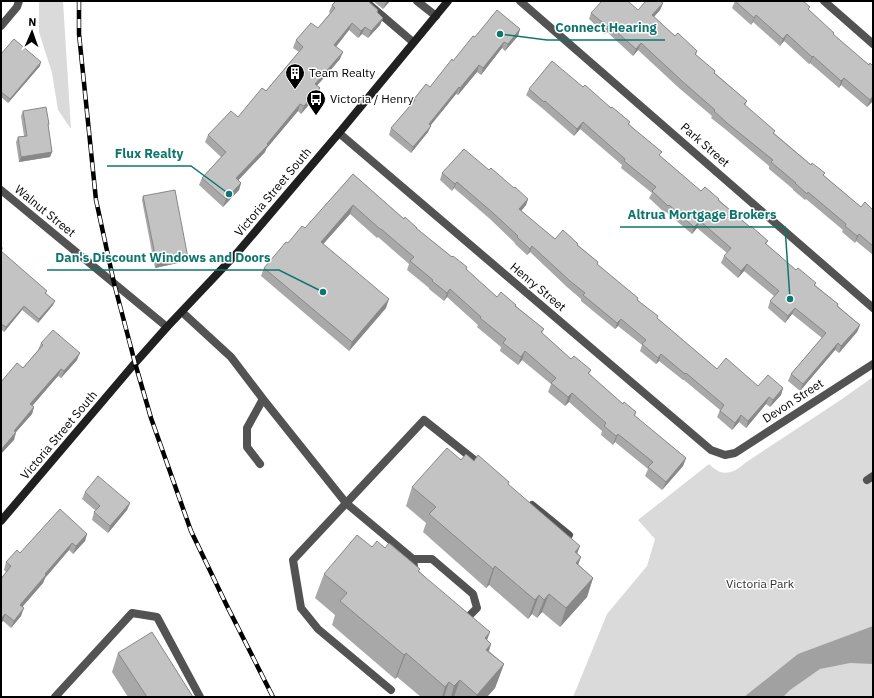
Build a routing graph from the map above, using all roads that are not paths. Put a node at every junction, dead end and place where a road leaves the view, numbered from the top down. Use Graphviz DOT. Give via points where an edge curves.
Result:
graph roads {
  1 [pos="19,1"];
  2 [pos="365,1"];
  3 [pos="417,1"];
  4 [pos="448,1"];
  5 [pos="520,1"];
  6 [pos="824,1"];
  7 [pos="436,16"];
  8 [pos="1,26"];
  9 [pos="413,42"];
  10 [pos="873,44"];
  11 [pos="338,133"];
  12 [pos="1,190"];
  13 [pos="873,308"];
  14 [pos="182,312"];
  15 [pos="167,327"];
  16 [pos="873,364"];
  17 [pos="263,399"];
  18 [pos="725,455"];
  19 [pos="260,464"];
  20 [pos="490,472"];
  21 [pos="527,501"];
  22 [pos="346,503"];
  23 [pos="1,521"];
  24 [pos="569,535"];
  25 [pos="413,559"];
  26 [pos="416,579"];
  27 [pos="451,612"];
  28 [pos="391,690"];
  29 [pos="56,697"];
  30 [pos="200,697"];
  1 -- 8 [label="street"];
  2 -- 9 [label="street"];
  3 -- 7 [label="street"];
  4 -- 7 [label="main road, Victoria Street South"];
  5 -- 13 [label="street, Park Street"];
  6 -- 10 [label="street"];
  7 -- 9 [label="main road, Victoria Street South"];
  9 -- 11 [label="main road, Victoria Street South"];
  11 -- 14 [label="main road, Victoria Street South"];
  11 -- 18 [label="street, Henry Street" via="712,450"];
  12 -- 15 [label="street, Walnut Street"];
  14 -- 15 [label="main road, Victoria Street South"];
  14 -- 17 [label="street" via="231,357"];
  15 -- 23 [label="main road, Victoria Street South"];
  16 -- 18 [label="street, Devon Street" via="735,453"];
  17 -- 19 [label="street" via="248,428 248,447"];
  17 -- 22 [label="street"];
  20 -- 22 [label="street" via="424,420"];
  21 -- 24 [label="street"];
  22 -- 25 [label="street"];
  22 -- 28 [label="street" via="293,560 301,608 318,629"];
  25 -- 26 [label="street"];
  25 -- 27 [label="street" via="432,559 473,594 477,608 468,617 456,617"];
  29 -- 30 [label="street" via="132,613 157,617"];
}
